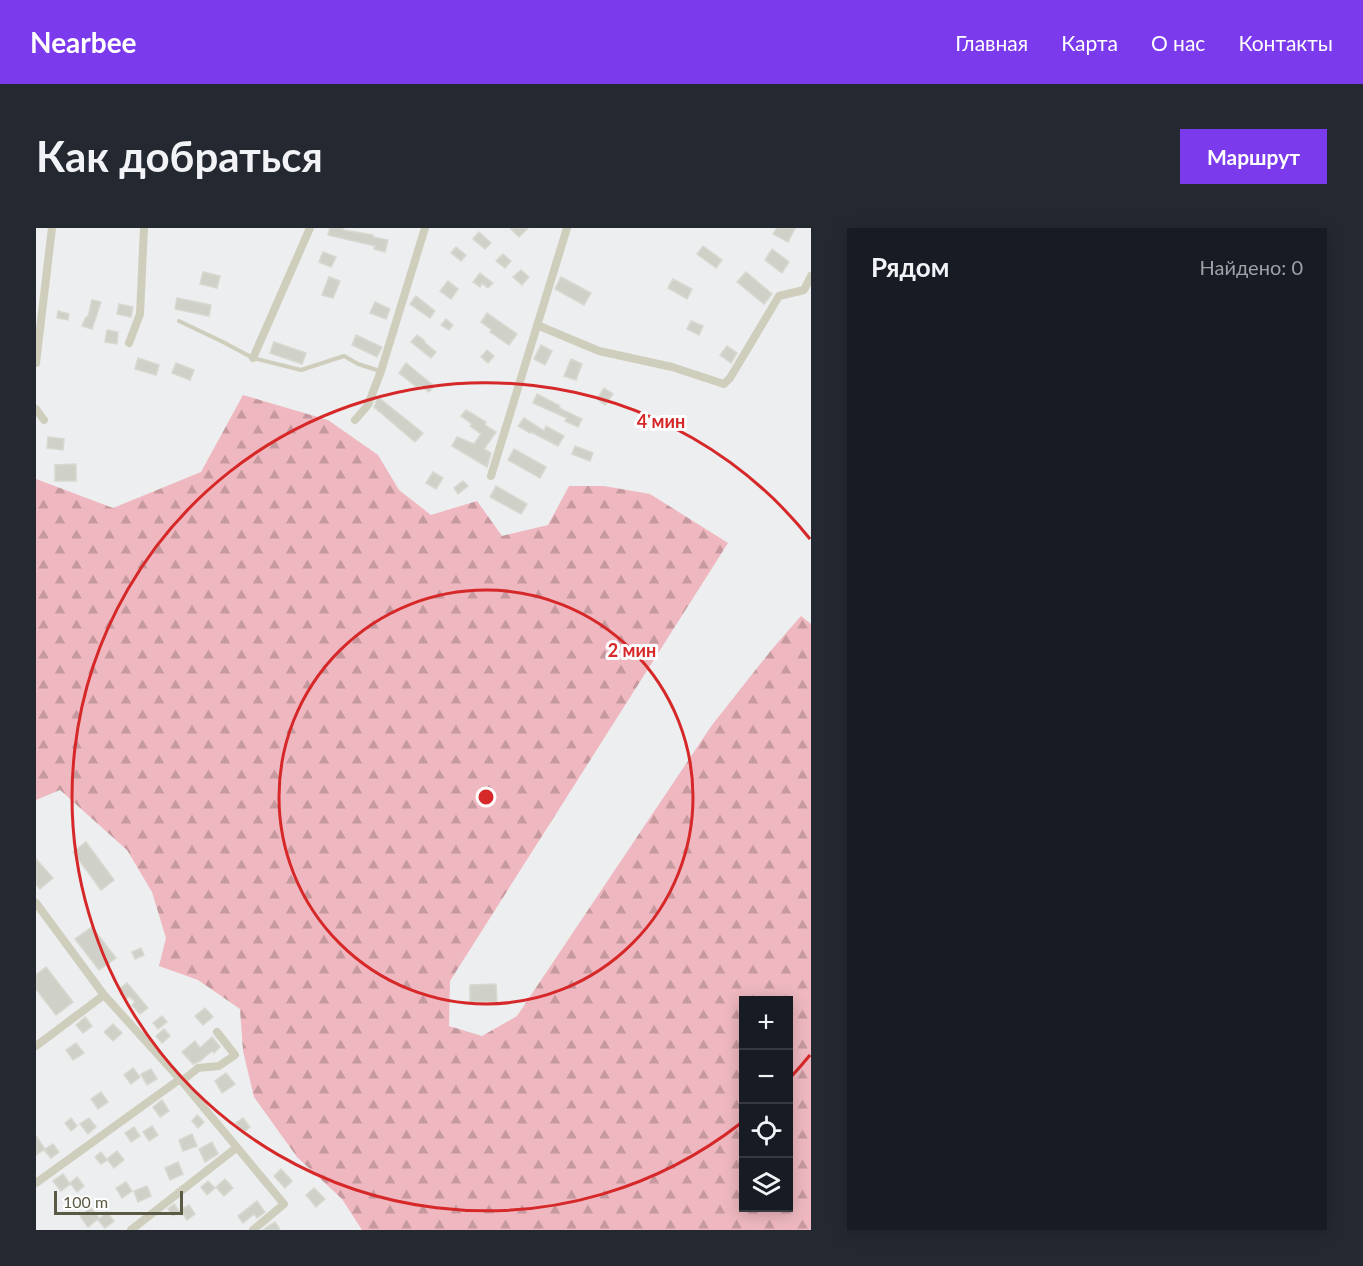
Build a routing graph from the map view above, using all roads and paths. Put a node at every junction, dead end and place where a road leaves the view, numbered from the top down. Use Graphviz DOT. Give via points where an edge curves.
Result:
graph roads {
  1 [pos="52,228"];
  2 [pos="144,228"];
  3 [pos="310,228"];
  4 [pos="425,228"];
  5 [pos="567,228"];
  6 [pos="811,276"];
  7 [pos="179,321"];
  8 [pos="537,326"];
  9 [pos="129,343"];
  10 [pos="253,358"];
  11 [pos="36,363"];
  12 [pos="381,371"];
  13 [pos="36,409"];
  14 [pos="44,420"];
  15 [pos="355,420"];
  16 [pos="491,476"];
  17 [pos="36,903"];
  18 [pos="104,995"];
  19 [pos="217,1032"];
  20 [pos="36,1046"];
  21 [pos="181,1080"];
  22 [pos="236,1148"];
  23 [pos="36,1183"];
  24 [pos="131,1230"];
  25 [pos="254,1230"];
  1 -- 11 [label="street"];
  2 -- 9 [label="street" via="140,314"];
  3 -- 10 [label="street"];
  4 -- 12 [label="street"];
  5 -- 8 [label="street"];
  6 -- 8 [label="street" via="804,290 779,296 724,384 672,367 599,351"];
  7 -- 10 [label="lane"];
  8 -- 16 [label="street"];
  10 -- 12 [label="lane" via="301,370 344,356"];
  12 -- 15 [label="street" via="368,405"];
  13 -- 14 [label="street"];
  17 -- 18 [label="street"];
  18 -- 20 [label="street"];
  18 -- 21 [label="street"];
  19 -- 21 [label="street" via="235,1055 219,1066 198,1068"];
  21 -- 22 [label="street"];
  21 -- 23 [label="street"];
  22 -- 24 [label="street"];
  22 -- 25 [label="street" via="284,1204"];
}
